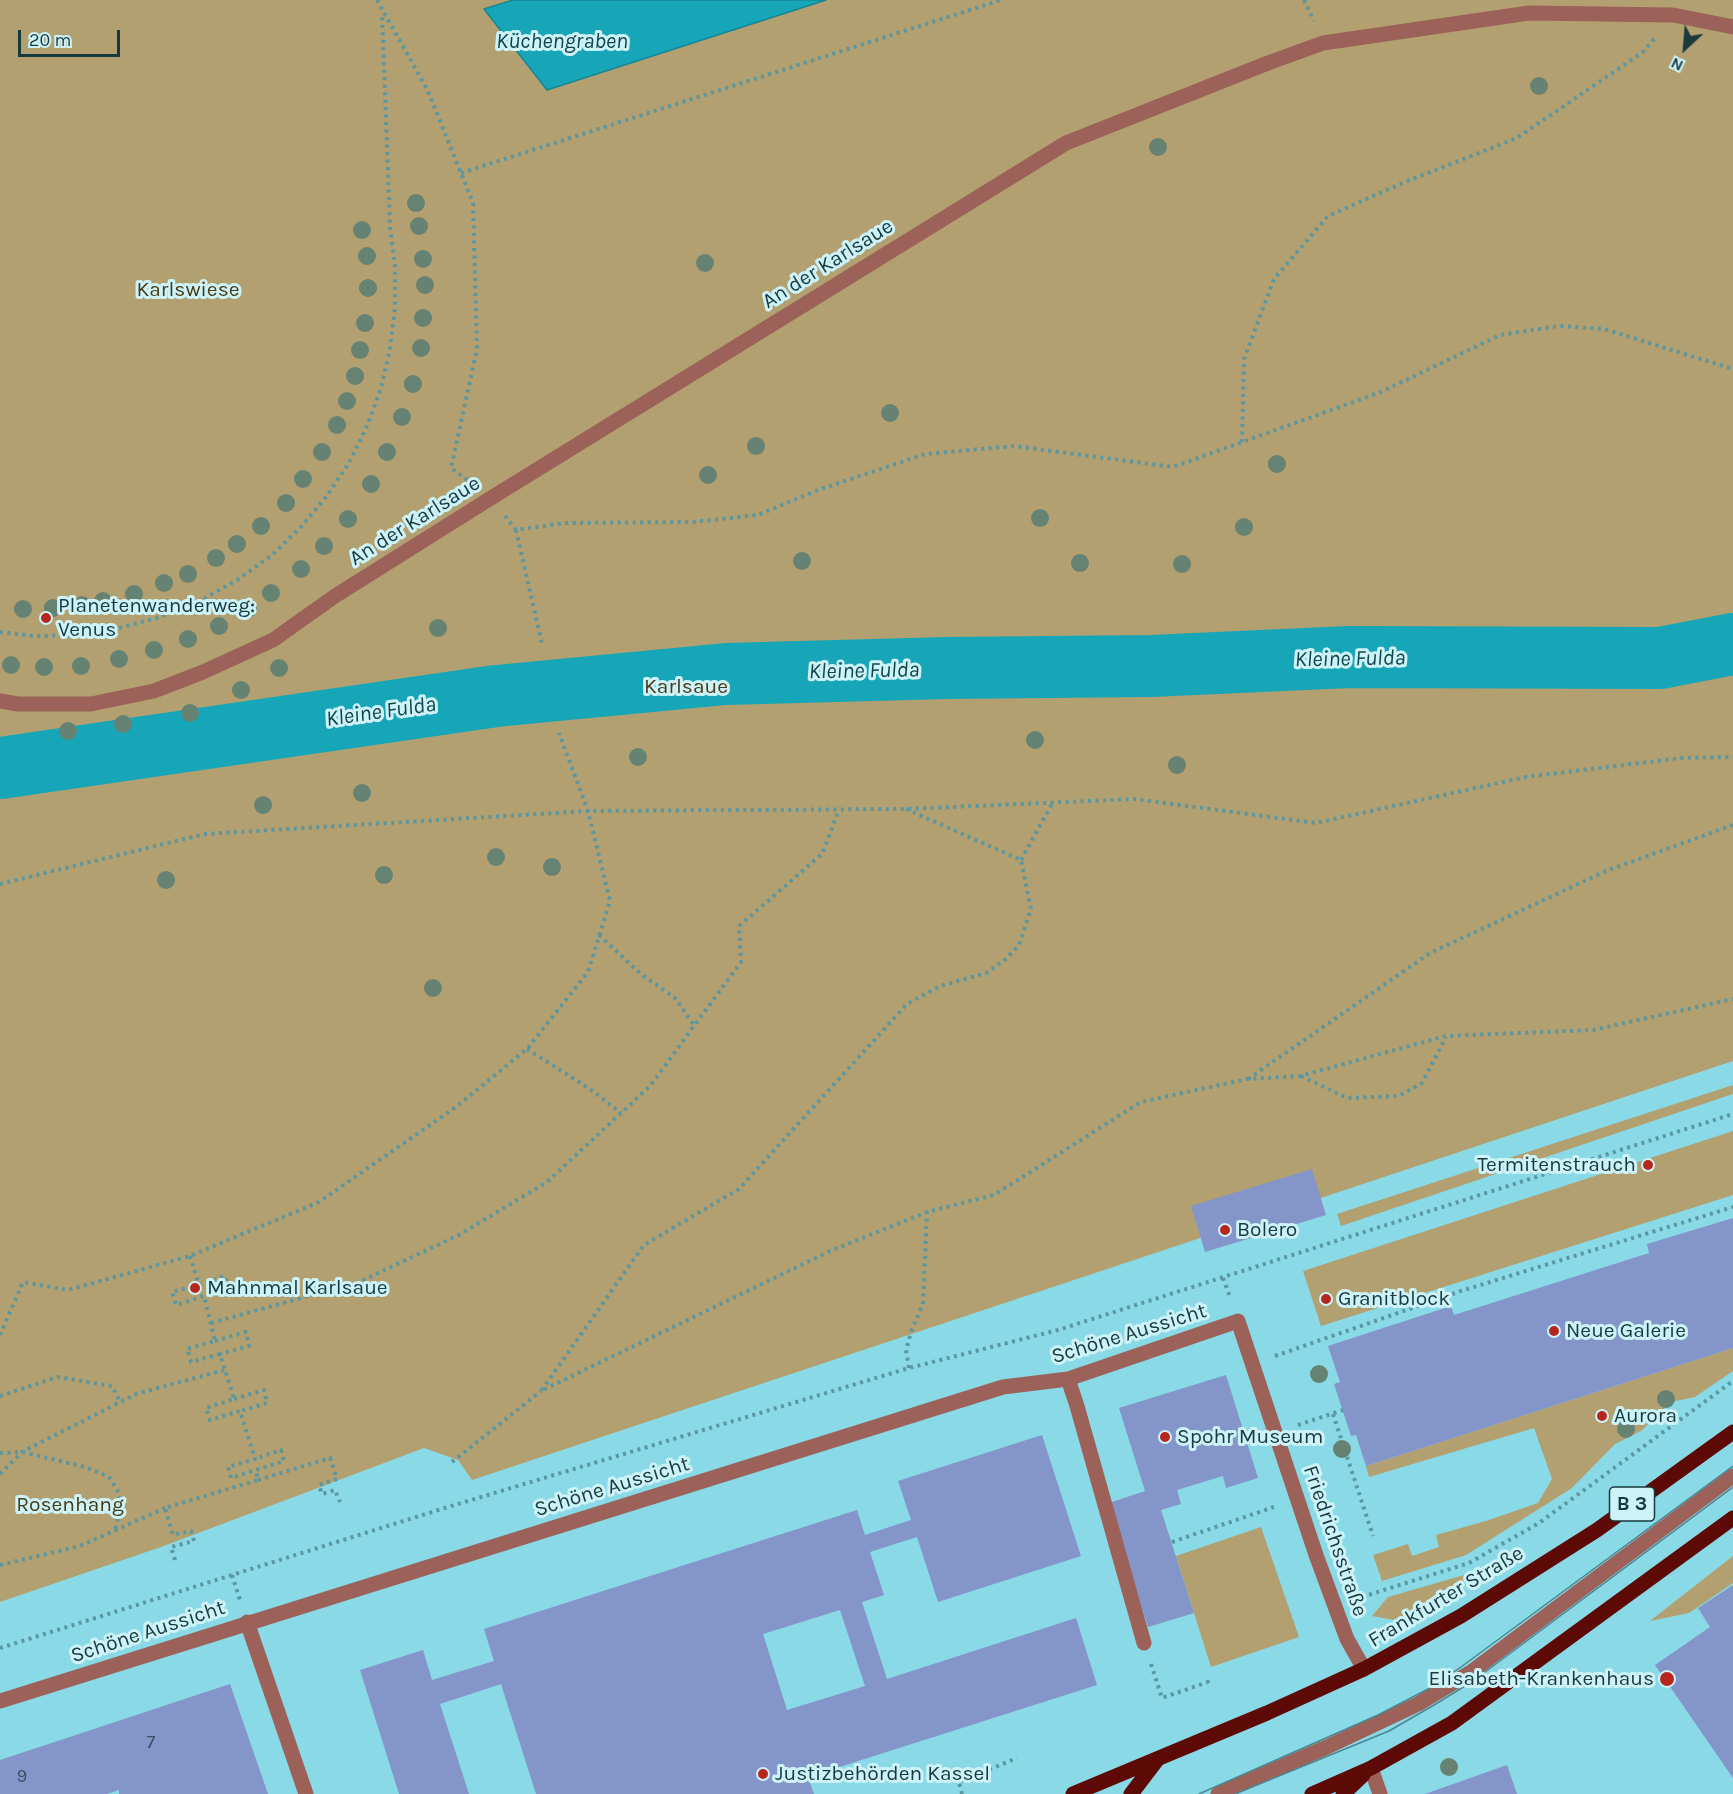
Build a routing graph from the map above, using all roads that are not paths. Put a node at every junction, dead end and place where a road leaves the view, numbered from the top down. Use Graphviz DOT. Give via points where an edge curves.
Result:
graph roads {
  1 [pos="1733,27"];
  2 [pos="0,701"];
  3 [pos="1238,1321"];
  4 [pos="1068,1379"];
  5 [pos="1733,1432"];
  6 [pos="1733,1476"];
  7 [pos="1733,1518"];
  8 [pos="247,1622"];
  9 [pos="1144,1643"];
  10 [pos="1364,1669"];
  11 [pos="0,1701"];
  12 [pos="1158,1758"];
  13 [pos="1371,1768"];
  14 [pos="306,1794"];
  15 [pos="1073,1794"];
  16 [pos="1131,1794"];
  17 [pos="1218,1794"];
  18 [pos="1312,1794"];
  19 [pos="1343,1794"];
  20 [pos="1380,1794"];
  1 -- 2 [label="street, An der Karlsaue" via="1673,15 1529,13 1323,43 1268,63 1066,143 491,498 335,596 273,640 154,692 91,704"];
  3 -- 4 [label="street, Schöne Aussicht"];
  3 -- 10 [label="street, Friedrichsstraße" via="1347,1639"];
  4 -- 8 [label="street, Schöne Aussicht" via="1003,1387"];
  4 -- 9 [label="street"];
  5 -- 10 [label="main road, Frankfurter Straße / B 3" via="1597,1530 1461,1617"];
  6 -- 17 [label="street" via="1444,1688 1327,1747"];
  7 -- 13 [label="main road" via="1452,1723"];
  8 -- 11 [label="street, Schöne Aussicht"];
  8 -- 14 [label="street"];
  10 -- 12 [label="main road, Frankfurter Straße / B 3"];
  12 -- 15 [label="main road, Frankfurter Straße / B 3"];
  12 -- 16 [label="main road"];
  13 -- 18 [label="main road"];
  13 -- 19 [label="main road"];
  13 -- 20 [label="street"];
}
